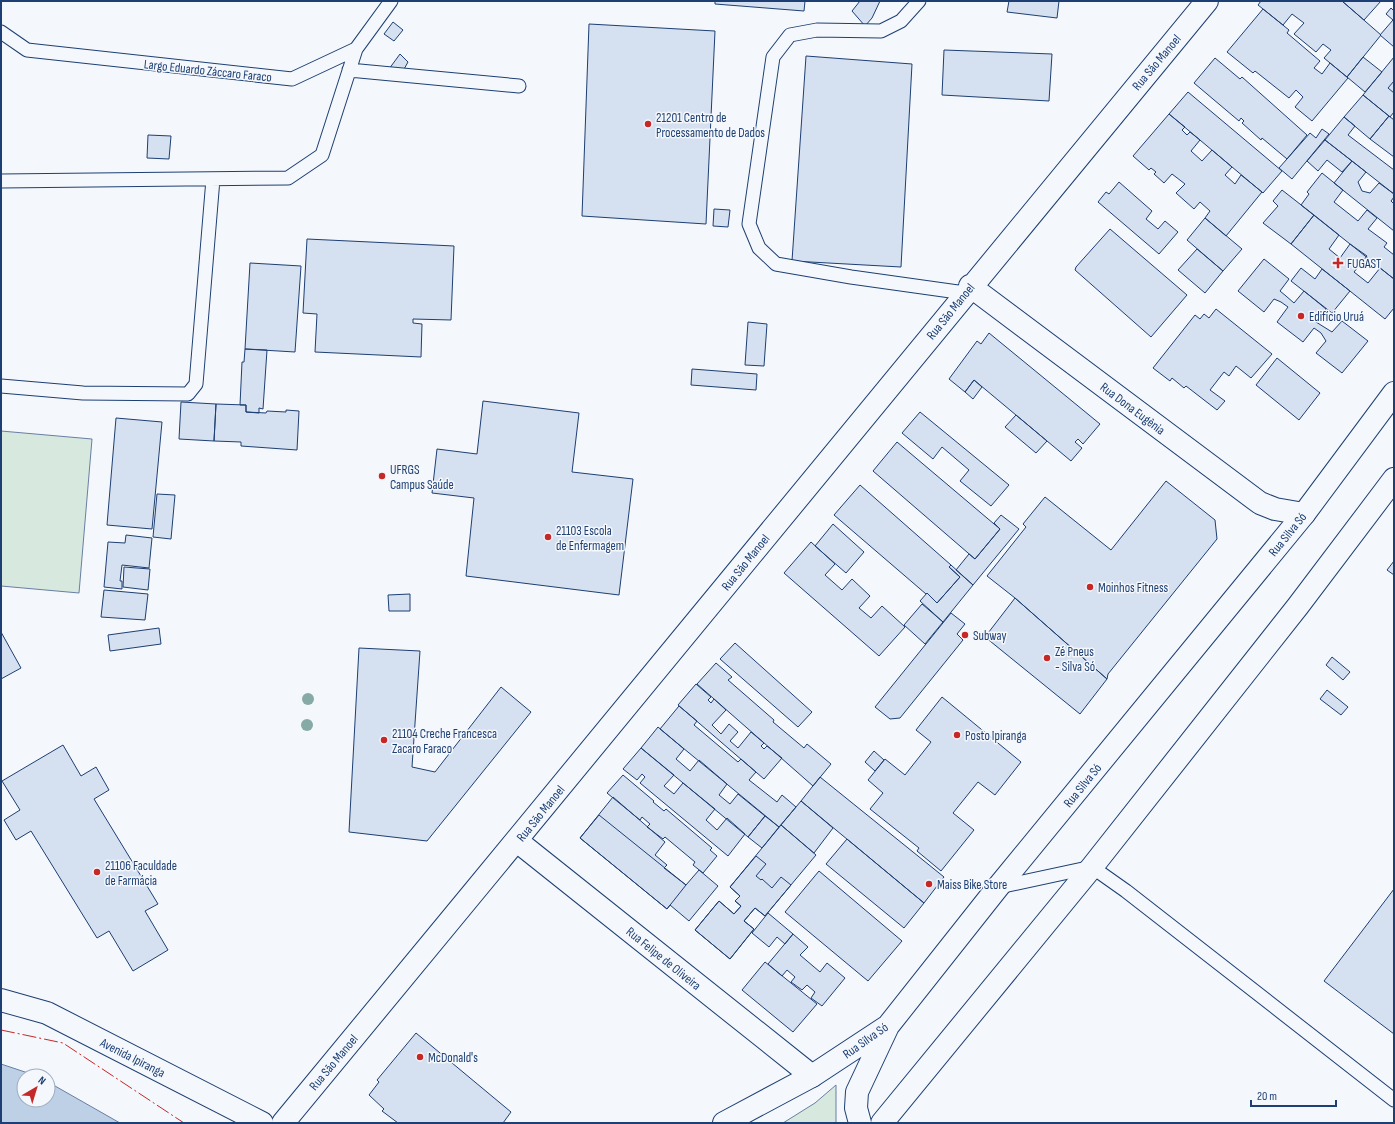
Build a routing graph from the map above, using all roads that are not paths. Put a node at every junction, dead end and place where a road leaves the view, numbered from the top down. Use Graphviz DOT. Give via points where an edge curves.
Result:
graph roads {
  1 [pos="391,1"];
  2 [pos="919,1"];
  3 [pos="1207,1"];
  4 [pos="1,32"];
  5 [pos="356,49"];
  6 [pos="349,70"];
  7 [pos="519,86"];
  8 [pos="213,179"];
  9 [pos="1,181"];
  10 [pos="967,289"];
  11 [pos="1,386"];
  12 [pos="1394,393"];
  13 [pos="1394,479"];
  14 [pos="1304,514"];
  15 [pos="517,841"];
  16 [pos="1092,867"];
  17 [pos="998,887"];
  18 [pos="1,1000"];
  19 [pos="888,1026"];
  20 [pos="812,1076"];
  21 [pos="1394,1100"];
  22 [pos="262,1123"];
  23 [pos="283,1123"];
  24 [pos="724,1123"];
  25 [pos="860,1123"];
  26 [pos="882,1123"];
  1 -- 5 [label="lane, Largo Eduardo Záccaro Faraco"];
  2 -- 10 [label="lane" via="901,21 881,31 817,30 790,35 773,58 749,224 759,248 776,264 851,277"];
  3 -- 10 [label="main road, Rua São Manoel"];
  4 -- 5 [label="lane, Largo Eduardo Záccaro Faraco" via="27,50 292,79"];
  5 -- 6 [label="lane"];
  6 -- 7 [label="lane"];
  6 -- 8 [label="lane" via="322,155 288,178"];
  8 -- 9 [label="lane"];
  8 -- 11 [label="lane" via="196,384 188,394 83,393"];
  10 -- 14 [label="main road, Rua Dona Eugênia" via="1260,503 1275,510"];
  10 -- 15 [label="main road, Rua São Manoel"];
  12 -- 14 [label="main road, Rua Silva Só"];
  13 -- 16 [label="main road" via="1298,606"];
  14 -- 17 [label="main road, Rua Silva Só"];
  15 -- 20 [label="main road, Rua Felipe de Oliveira"];
  15 -- 23 [label="main road, Rua São Manoel"];
  16 -- 17 [label="lane"];
  16 -- 21 [label="lane"];
  16 -- 26 [label="main road"];
  17 -- 19 [label="main road, Rua Silva Só"];
  18 -- 22 [label="main road, Avenida Ipiranga" via="47,1013"];
  19 -- 20 [label="main road, Rua Silva Só"];
  19 -- 25 [label="main road" via="857,1092 856,1108"];
  20 -- 24 [label="main road, Rua Silva Só"];
}
